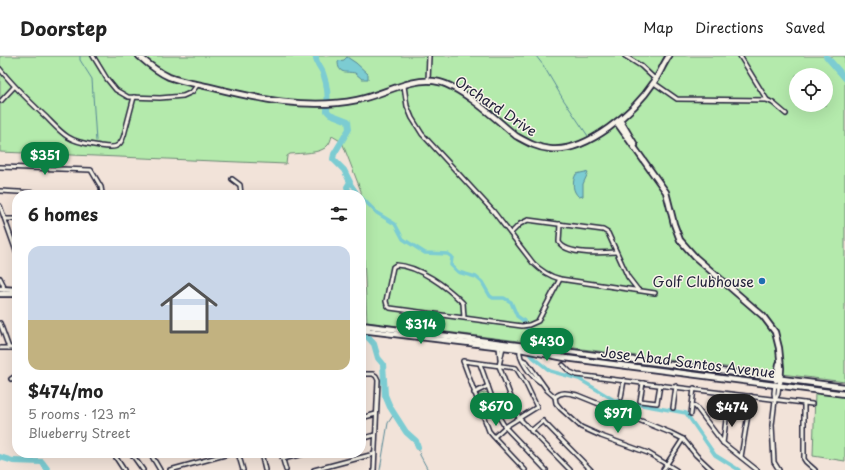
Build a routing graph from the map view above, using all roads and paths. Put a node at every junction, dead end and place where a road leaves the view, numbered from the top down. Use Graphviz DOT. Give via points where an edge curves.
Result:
graph roads {
  1 [pos="93,56"];
  2 [pos="139,56"];
  3 [pos="429,56"];
  4 [pos="625,56"];
  5 [pos="669,56"];
  6 [pos="740,56"];
  7 [pos="0,69"];
  8 [pos="428,81"];
  9 [pos="655,81"];
  10 [pos="198,84"];
  11 [pos="404,86"];
  12 [pos="14,87"];
  13 [pos="134,97"];
  14 [pos="767,100"];
  15 [pos="1,101"];
  16 [pos="786,114"];
  17 [pos="618,121"];
  18 [pos="0,167"];
  19 [pos="232,179"];
  20 [pos="102,190"];
  21 [pos="240,190"];
  22 [pos="0,191"];
  23 [pos="12,192"];
  24 [pos="0,206"];
  25 [pos="5,219"];
  26 [pos="12,219"];
  27 [pos="560,224"];
  28 [pos="511,233"];
  29 [pos="12,240"];
  30 [pos="616,252"];
  31 [pos="560,279"];
  32 [pos="1,280"];
  33 [pos="638,290"];
  34 [pos="12,291"];
  35 [pos="2,292"];
  36 [pos="12,293"];
  37 [pos="655,293"];
  38 [pos="464,318"];
  39 [pos="0,323"];
  40 [pos="366,327"];
  41 [pos="501,346"];
  42 [pos="523,347"];
  43 [pos="0,348"];
  44 [pos="9,348"];
  45 [pos="480,364"];
  46 [pos="499,366"];
  47 [pos="563,366"];
  48 [pos="366,375"];
  49 [pos="624,380"];
  50 [pos="778,382"];
  51 [pos="643,383"];
  52 [pos="660,385"];
  53 [pos="488,386"];
  54 [pos="676,386"];
  55 [pos="845,387"];
  56 [pos="694,388"];
  57 [pos="474,393"];
  58 [pos="845,394"];
  59 [pos="751,396"];
  60 [pos="555,397"];
  61 [pos="621,398"];
  62 [pos="775,400"];
  63 [pos="804,403"];
  64 [pos="812,404"];
  65 [pos="692,405"];
  66 [pos="673,408"];
  67 [pos="376,414"];
  68 [pos="691,414"];
  69 [pos="724,415"];
  70 [pos="366,417"];
  71 [pos="519,418"];
  72 [pos="505,427"];
  73 [pos="531,431"];
  74 [pos="375,435"];
  75 [pos="494,437"];
  76 [pos="366,438"];
  77 [pos="683,440"];
  78 [pos="723,443"];
  79 [pos="374,454"];
  80 [pos="366,456"];
  81 [pos="741,457"];
  82 [pos="116,458"];
  83 [pos="135,458"];
  84 [pos="152,458"];
  85 [pos="214,458"];
  86 [pos="239,458"];
  87 [pos="262,458"];
  88 [pos="287,458"];
  89 [pos="359,458"];
  90 [pos="283,459"];
  91 [pos="667,464"];
  92 [pos="777,469"];
  93 [pos="124,470"];
  94 [pos="143,470"];
  95 [pos="160,470"];
  96 [pos="170,470"];
  97 [pos="243,470"];
  98 [pos="265,470"];
  99 [pos="286,470"];
  100 [pos="314,470"];
  101 [pos="374,470"];
  102 [pos="525,470"];
  103 [pos="546,470"];
  104 [pos="570,470"];
  105 [pos="591,470"];
  106 [pos="663,470"];
  107 [pos="676,470"];
  108 [pos="712,470"];
  109 [pos="757,470"];
  110 [pos="815,470"];
  1 -- 13 [label="street" via="116,90 128,97"];
  2 -- 10 [label="street, Orchard Drive" via="169,77"];
  3 -- 8 [label="street"];
  4 -- 9 [label="street" via="641,66"];
  5 -- 9 [label="street, Orchard Drive"];
  6 -- 14 [label="street"];
  7 -- 12 [label="street"];
  8 -- 11 [label="street, Orchard Drive"];
  8 -- 17 [label="street, Orchard Drive" via="440,82 456,89 516,136 538,147 570,147 589,140"];
  9 -- 14 [label="street" via="677,98"];
  9 -- 17 [label="street, Orchard Drive"];
  10 -- 11 [label="street, Orchard Drive" via="252,98 296,104 359,100"];
  10 -- 13 [label="street" via="192,92 183,96"];
  11 -- 28 [label="street" via="407,106 422,134"];
  12 -- 13 [label="street" via="67,136 77,141 109,148 115,147 123,140"];
  12 -- 15 [label="street"];
  14 -- 16 [label="street"];
  17 -- 50 [label="street" via="628,140 666,192 680,240 695,257 767,320 775,332 780,360"];
  18 -- 20 [label="street" via="91,170"];
  19 -- 21 [label="street" via="240,184"];
  22 -- 23 [label="street"];
  24 -- 25 [label="street"];
  25 -- 26 [label="street"];
  25 -- 29 [label="street"];
  27 -- 28 [label="street" via="525,220"];
  27 -- 30 [label="street" via="603,230 608,234"];
  27 -- 30 [label="street" via="559,242 564,247 589,253"];
  28 -- 31 [label="street" via="540,269"];
  30 -- 33 [label="street" via="628,277"];
  31 -- 33 [label="street"];
  31 -- 38 [label="street" via="541,317 534,324 522,326"];
  32 -- 35 [label="street" via="4,285"];
  33 -- 37 [label="street"];
  34 -- 35 [label="street"];
  35 -- 36 [label="street"];
  38 -- 38 [label="street" via="388,307 386,301 393,267 401,265 428,276 456,296 463,304"];
  39 -- 44 [label="street"];
  40 -- 41 [label="street, Jose Abad Santos Avenue"];
  41 -- 42 [label="street, Jose Abad Santos Avenue"];
  41 -- 46 [label="street"];
  42 -- 50 [label="street, Jose Abad Santos Avenue" via="565,358"];
  42 -- 60 [label="street" via="520,352 523,360 541,384"];
  43 -- 44 [label="street"];
  45 -- 46 [label="street"];
  45 -- 53 [label="street"];
  45 -- 57 [label="street" via="463,362"];
  46 -- 71 [label="street"];
  46 -- 71 [label="street" via="518,370 537,407"];
  47 -- 49 [label="street" via="577,375"];
  48 -- 67 [label="street" via="376,376 378,380"];
  49 -- 51 [label="street"];
  49 -- 61 [label="street"];
  50 -- 55 [label="street, Jose Abad Santos Avenue"];
  50 -- 58 [label="street, Jose Abad Santos Avenue"];
  50 -- 62 [label="street"];
  51 -- 52 [label="street"];
  51 -- 52 [label="street" via="640,401 657,403"];
  52 -- 54 [label="street"];
  53 -- 57 [label="street"];
  53 -- 72 [label="street"];
  54 -- 56 [label="street"];
  54 -- 66 [label="street"];
  56 -- 59 [label="street"];
  56 -- 65 [label="street"];
  57 -- 75 [label="street" via="489,431"];
  59 -- 62 [label="street"];
  59 -- 81 [label="street"];
  60 -- 77 [label="street" via="564,393 577,395 660,428"];
  60 -- 91 [label="street" via="561,409 581,427 648,453"];
  62 -- 63 [label="street"];
  62 -- 92 [label="street" via="772,425 774,462"];
  63 -- 64 [label="street"];
  63 -- 110 [label="street" via="804,459"];
  65 -- 68 [label="street"];
  65 -- 78 [label="street"];
  67 -- 70 [label="street"];
  67 -- 74 [label="street"];
  69 -- 78 [label="street" via="726,420"];
  71 -- 72 [label="street"];
  71 -- 73 [label="street"];
  72 -- 75 [label="street"];
  72 -- 103 [label="street"];
  73 -- 104 [label="street"];
  73 -- 105 [label="street" via="543,421"];
  74 -- 76 [label="street"];
  74 -- 79 [label="street"];
  75 -- 102 [label="street"];
  77 -- 91 [label="street"];
  77 -- 108 [label="street"];
  78 -- 81 [label="street"];
  79 -- 80 [label="street"];
  79 -- 101 [label="street"];
  81 -- 109 [label="street"];
  82 -- 93 [label="street"];
  83 -- 94 [label="street"];
  84 -- 95 [label="street"];
  85 -- 96 [label="street"];
  86 -- 97 [label="street"];
  87 -- 98 [label="street"];
  88 -- 90 [label="street"];
  89 -- 100 [label="street"];
  90 -- 99 [label="street"];
  91 -- 106 [label="street"];
  91 -- 107 [label="street"];
}
